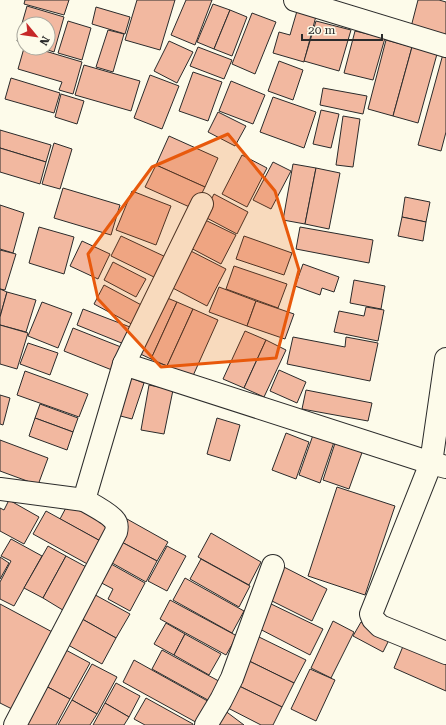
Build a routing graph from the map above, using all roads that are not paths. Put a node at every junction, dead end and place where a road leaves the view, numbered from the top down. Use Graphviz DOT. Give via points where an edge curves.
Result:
graph roads {
  1 [pos="295,0"];
  2 [pos="446,46"];
  3 [pos="202,204"];
  4 [pos="446,359"];
  5 [pos="124,364"];
  6 [pos="439,465"];
  7 [pos="0,489"];
  8 [pos="84,500"];
  9 [pos="273,566"];
  10 [pos="446,653"];
  11 [pos="15,725"];
  12 [pos="206,725"];
  1 -- 2 [label="street"];
  3 -- 5 [label="street"];
  4 -- 6 [label="street"];
  5 -- 6 [label="street"];
  5 -- 8 [label="street"];
  6 -- 10 [label="street" via="372,614 380,626"];
  7 -- 8 [label="street"];
  8 -- 11 [label="street" via="111,516 117,526 116,532"];
  9 -- 12 [label="street" via="232,678"];
}
